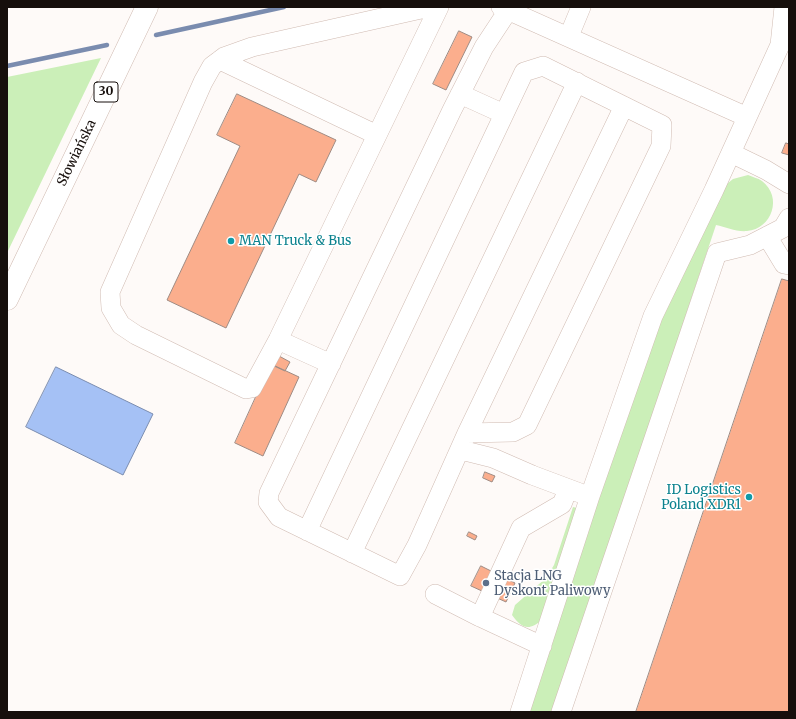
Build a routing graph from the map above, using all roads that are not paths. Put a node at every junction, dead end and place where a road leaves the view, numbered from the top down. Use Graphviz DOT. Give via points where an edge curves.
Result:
graph roads {
  1 [pos="147,7"];
  2 [pos="430,7"];
  3 [pos="439,7"];
  4 [pos="581,7"];
  5 [pos="784,7"];
  6 [pos="505,8"];
  7 [pos="569,36"];
  8 [pos="220,60"];
  9 [pos="577,82"];
  10 [pos="460,94"];
  11 [pos="624,106"];
  12 [pos="504,114"];
  13 [pos="747,117"];
  14 [pos="377,135"];
  15 [pos="731,152"];
  16 [pos="789,184"];
  17 [pos="789,218"];
  18 [pos="766,236"];
  19 [pos="789,266"];
  20 [pos="7,299"];
  21 [pos="278,340"];
  22 [pos="331,364"];
  23 [pos="464,442"];
  24 [pos="568,489"];
  25 [pos="590,496"];
  26 [pos="307,531"];
  27 [pos="352,553"];
  28 [pos="435,594"];
  29 [pos="480,617"];
  30 [pos="542,646"];
  31 [pos="520,712"];
  32 [pos="561,712"];
  1 -- 20 [label="main road, Słowiańska / 30"];
  2 -- 8 [label="street" via="252,47"];
  3 -- 14 [label="street"];
  4 -- 7 [label="street"];
  5 -- 13 [label="street" via="780,45"];
  6 -- 7 [label="street"];
  6 -- 10 [label="street"];
  7 -- 13 [label="street"];
  8 -- 14 [label="street"];
  8 -- 21 [label="street" via="212,66 203,82 117,273 110,292 111,308 121,325 136,336 246,389 252,388"];
  9 -- 11 [label="street"];
  9 -- 12 [label="street" via="543,66 524,72"];
  9 -- 27 [label="street"];
  10 -- 12 [label="street"];
  10 -- 22 [label="street"];
  11 -- 23 [label="street"];
  11 -- 23 [label="street" via="662,125 661,146 527,425 513,432"];
  12 -- 26 [label="street"];
  13 -- 15 [label="street"];
  14 -- 21 [label="street"];
  15 -- 16 [label="street"];
  15 -- 25 [label="street" via="653,316"];
  17 -- 18 [label="street" via="783,228"];
  18 -- 19 [label="street" via="784,264"];
  18 -- 32 [label="street" via="750,245 716,253"];
  21 -- 22 [label="street"];
  22 -- 26 [label="street" via="268,502 279,517"];
  23 -- 24 [label="street" via="493,458"];
  23 -- 27 [label="street" via="400,576"];
  24 -- 25 [label="street"];
  24 -- 29 [label="street" via="562,504 521,528"];
  25 -- 30 [label="street"];
  26 -- 27 [label="street"];
  28 -- 29 [label="street"];
  29 -- 30 [label="street"];
  30 -- 31 [label="street"];
}
